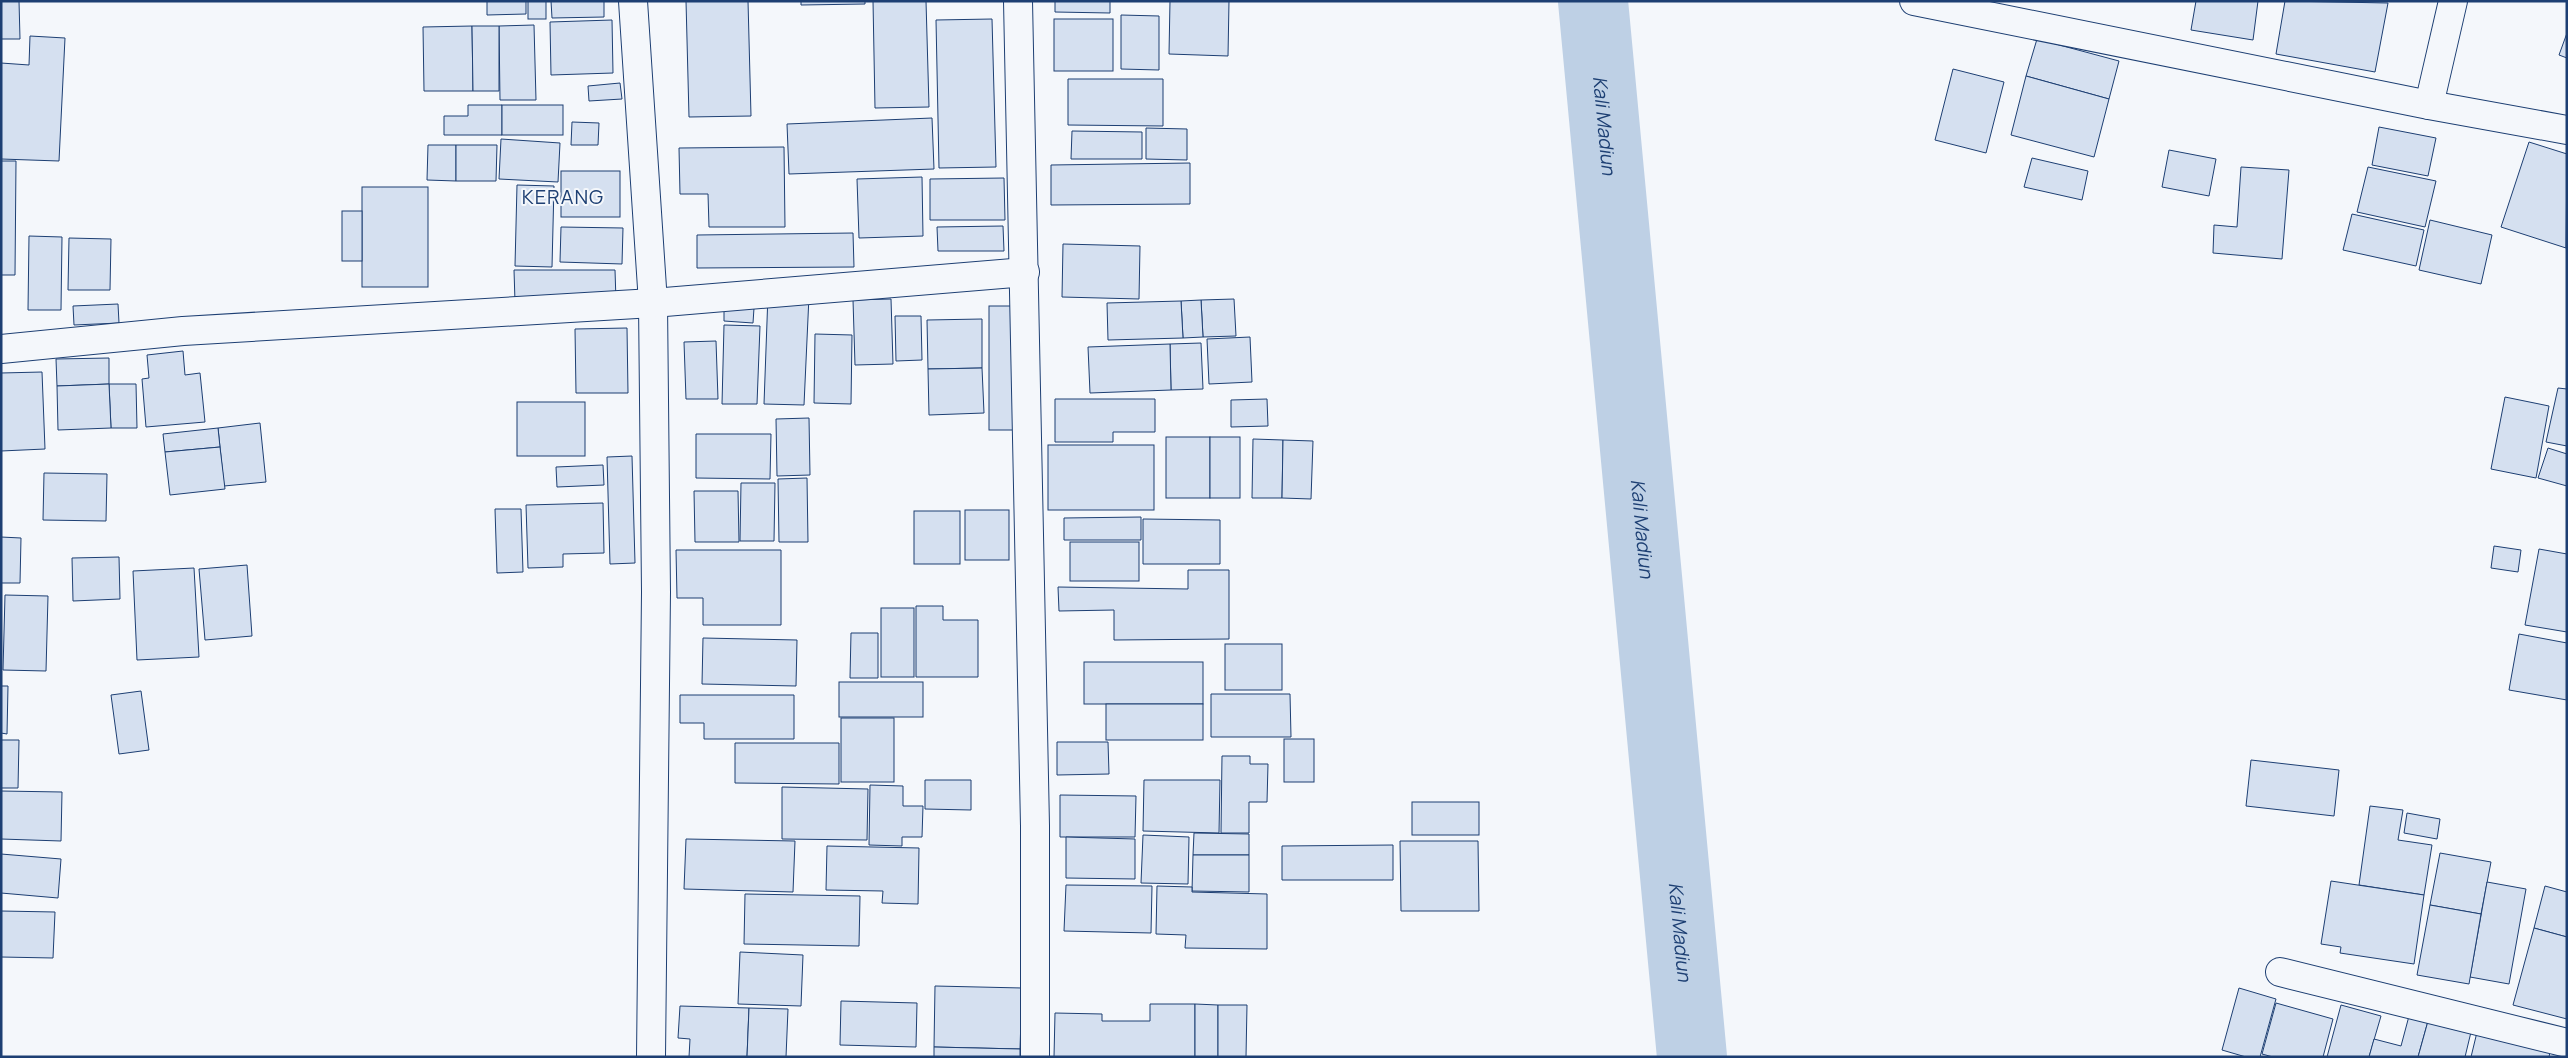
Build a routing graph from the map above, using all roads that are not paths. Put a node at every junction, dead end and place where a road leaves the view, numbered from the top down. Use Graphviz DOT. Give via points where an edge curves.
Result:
graph roads {
  1 [pos="633,1"];
  2 [pos="1018,1"];
  3 [pos="1914,1"];
  4 [pos="2453,1"];
  5 [pos="2429,105"];
  6 [pos="2567,130"];
  7 [pos="1025,272"];
  8 [pos="653,303"];
  9 [pos="1,349"];
  10 [pos="2280,972"];
  11 [pos="2567,1043"];
  12 [pos="651,1057"];
  13 [pos="1035,1057"];
  1 -- 8 [label="street"];
  2 -- 7 [label="street"];
  3 -- 5 [label="street"];
  4 -- 5 [label="street"];
  5 -- 6 [label="street"];
  7 -- 8 [label="street"];
  7 -- 13 [label="street" via="1035,826"];
  8 -- 9 [label="street" via="183,331"];
  8 -- 12 [label="street" via="656,592"];
  10 -- 11 [label="street"];
}
